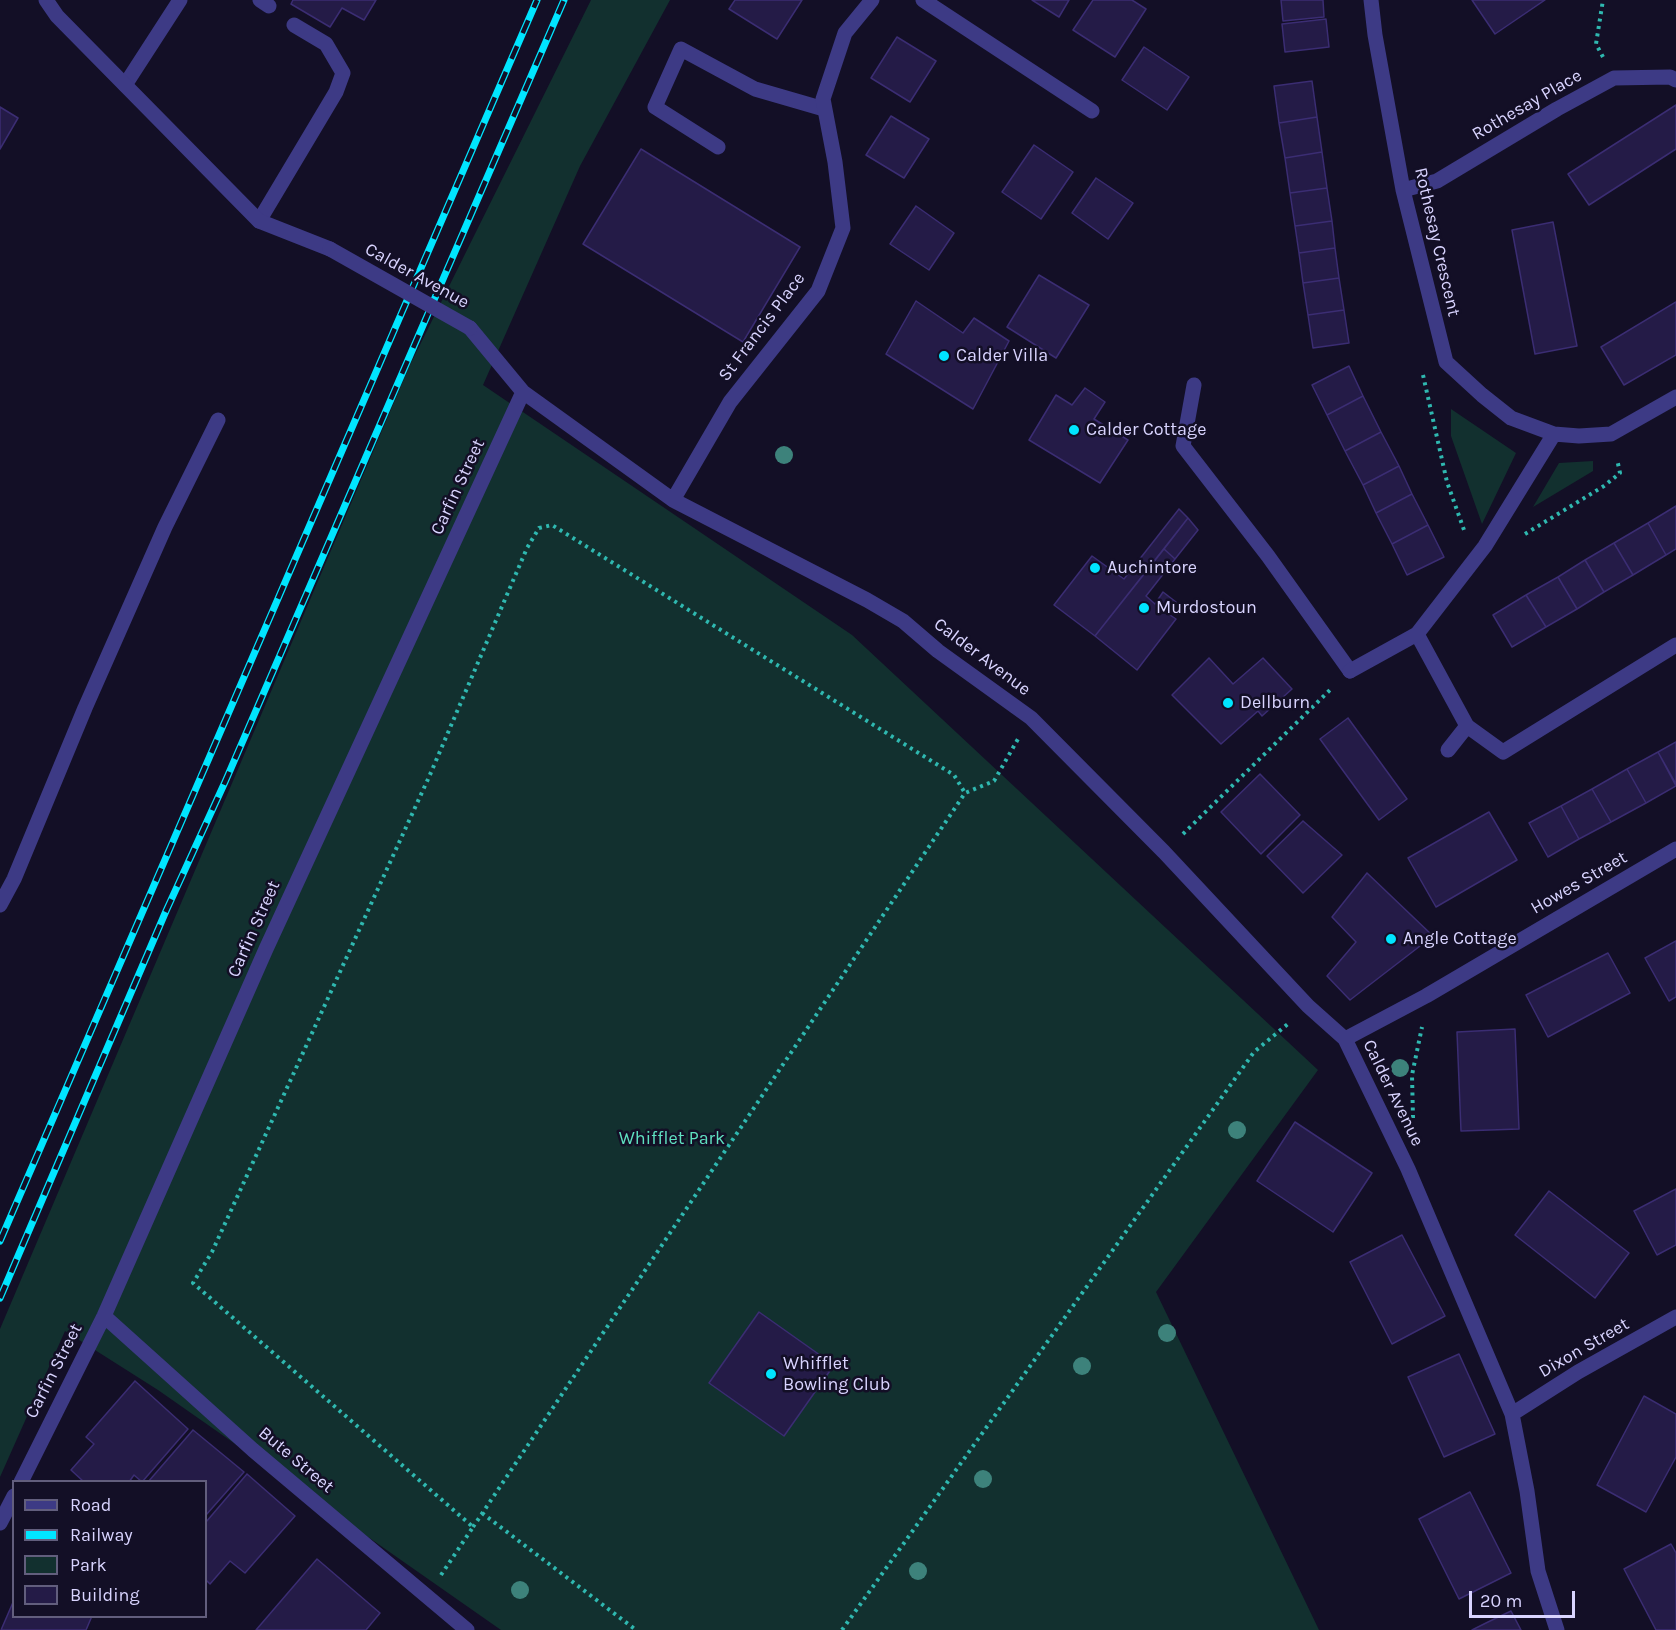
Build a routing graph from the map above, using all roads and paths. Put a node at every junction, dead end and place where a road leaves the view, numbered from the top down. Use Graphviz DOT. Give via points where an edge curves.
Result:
graph roads {
  1 [pos="46,0"];
  2 [pos="180,0"];
  3 [pos="872,0"];
  4 [pos="923,0"];
  5 [pos="1371,0"];
  6 [pos="1603,0"];
  7 [pos="294,25"];
  8 [pos="1614,78"];
  9 [pos="1676,80"];
  10 [pos="125,85"];
  11 [pos="824,109"];
  12 [pos="1092,111"];
  13 [pos="718,147"];
  14 [pos="1403,190"];
  15 [pos="259,220"];
  16 [pos="1441,342"];
  17 [pos="1194,386"];
  18 [pos="523,392"];
  19 [pos="1676,397"];
  20 [pos="218,420"];
  21 [pos="1554,434"];
  22 [pos="1611,434"];
  23 [pos="673,500"];
  24 [pos="1524,534"];
  25 [pos="1468,569"];
  26 [pos="1417,634"];
  27 [pos="1676,645"];
  28 [pos="1350,671"];
  29 [pos="1031,718"];
  30 [pos="1467,726"];
  31 [pos="1448,750"];
  32 [pos="965,793"];
  33 [pos="1676,849"];
  34 [pos="1164,852"];
  35 [pos="0,905"];
  36 [pos="1426,996"];
  37 [pos="1308,1006"];
  38 [pos="1345,1039"];
  39 [pos="1413,1122"];
  40 [pos="104,1316"];
  41 [pos="1676,1317"];
  42 [pos="1512,1414"];
  43 [pos="22,1480"];
  44 [pos="12,1500"];
  45 [pos="482,1513"];
  46 [pos="0,1523"];
  47 [pos="473,1527"];
  48 [pos="426,1597"];
  49 [pos="467,1630"];
  50 [pos="636,1630"];
  51 [pos="842,1630"];
  52 [pos="1557,1630"];
  1 -- 10 [label="street, Calder Avenue"];
  2 -- 10 [label="street"];
  3 -- 11 [label="street, St Francis Place" via="845,33 822,99"];
  4 -- 12 [label="street"];
  5 -- 14 [label="street, Rothesay Crescent"];
  6 -- 8 [label="path" via="1596,44"];
  7 -- 15 [label="street" via="326,44 343,73 336,92"];
  8 -- 9 [label="street, Rothesay Place"];
  8 -- 14 [label="street, Rothesay Place" via="1437,181"];
  10 -- 15 [label="street, Calder Avenue"];
  11 -- 13 [label="street" via="754,89 681,49 655,107"];
  11 -- 23 [label="street, St Francis Place" via="836,162 843,228 818,291 730,402"];
  14 -- 16 [label="street, Rothesay Crescent"];
  15 -- 18 [label="street, Calder Avenue, bridge" via="330,249 470,328"];
  16 -- 21 [label="street, Rothesay Crescent" via="1446,362 1482,395 1511,418"];
  16 -- 25 [label="path" via="1423,376 1448,482 1470,548"];
  17 -- 28 [label="street" via="1183,446"];
  18 -- 23 [label="street, Calder Avenue"];
  18 -- 40 [label="street, Carfin Street" via="266,949"];
  19 -- 22 [label="street, Rothesay Crescent"];
  20 -- 35 [label="street" via="165,527"];
  21 -- 22 [label="street, Rothesay Crescent"];
  21 -- 25 [label="street"];
  22 -- 24 [label="path" via="1620,473"];
  23 -- 29 [label="street, Calder Avenue" via="903,621"];
  25 -- 26 [label="street"];
  26 -- 28 [label="street"];
  26 -- 30 [label="street"];
  27 -- 30 [label="street" via="1503,752"];
  28 -- 34 [label="path"];
  29 -- 32 [label="path" via="994,781"];
  29 -- 34 [label="street, Calder Avenue"];
  30 -- 31 [label="street"];
  32 -- 45 [label="path"];
  32 -- 47 [label="path" via="954,775 934,762 552,525 538,528 212,1252 193,1283"];
  33 -- 36 [label="street, Howes Street"];
  34 -- 37 [label="street, Calder Avenue"];
  36 -- 38 [label="street, Howes Street"];
  36 -- 39 [label="path" via="1428,1014 1412,1075"];
  37 -- 38 [label="street, Calder Avenue"];
  37 -- 51 [label="path" via="1254,1052"];
  38 -- 42 [label="street, Calder Avenue" via="1408,1169"];
  40 -- 43 [label="street, Carfin Street"];
  40 -- 48 [label="street, Bute Street"];
  41 -- 42 [label="street, Dixon Street"];
  42 -- 52 [label="street, Calder Avenue" via="1538,1571"];
  44 -- 46 [label="street"];
  45 -- 47 [label="path"];
  45 -- 50 [label="path"];
  47 -- 48 [label="path"];
  48 -- 49 [label="street, Bute Street"];
}
